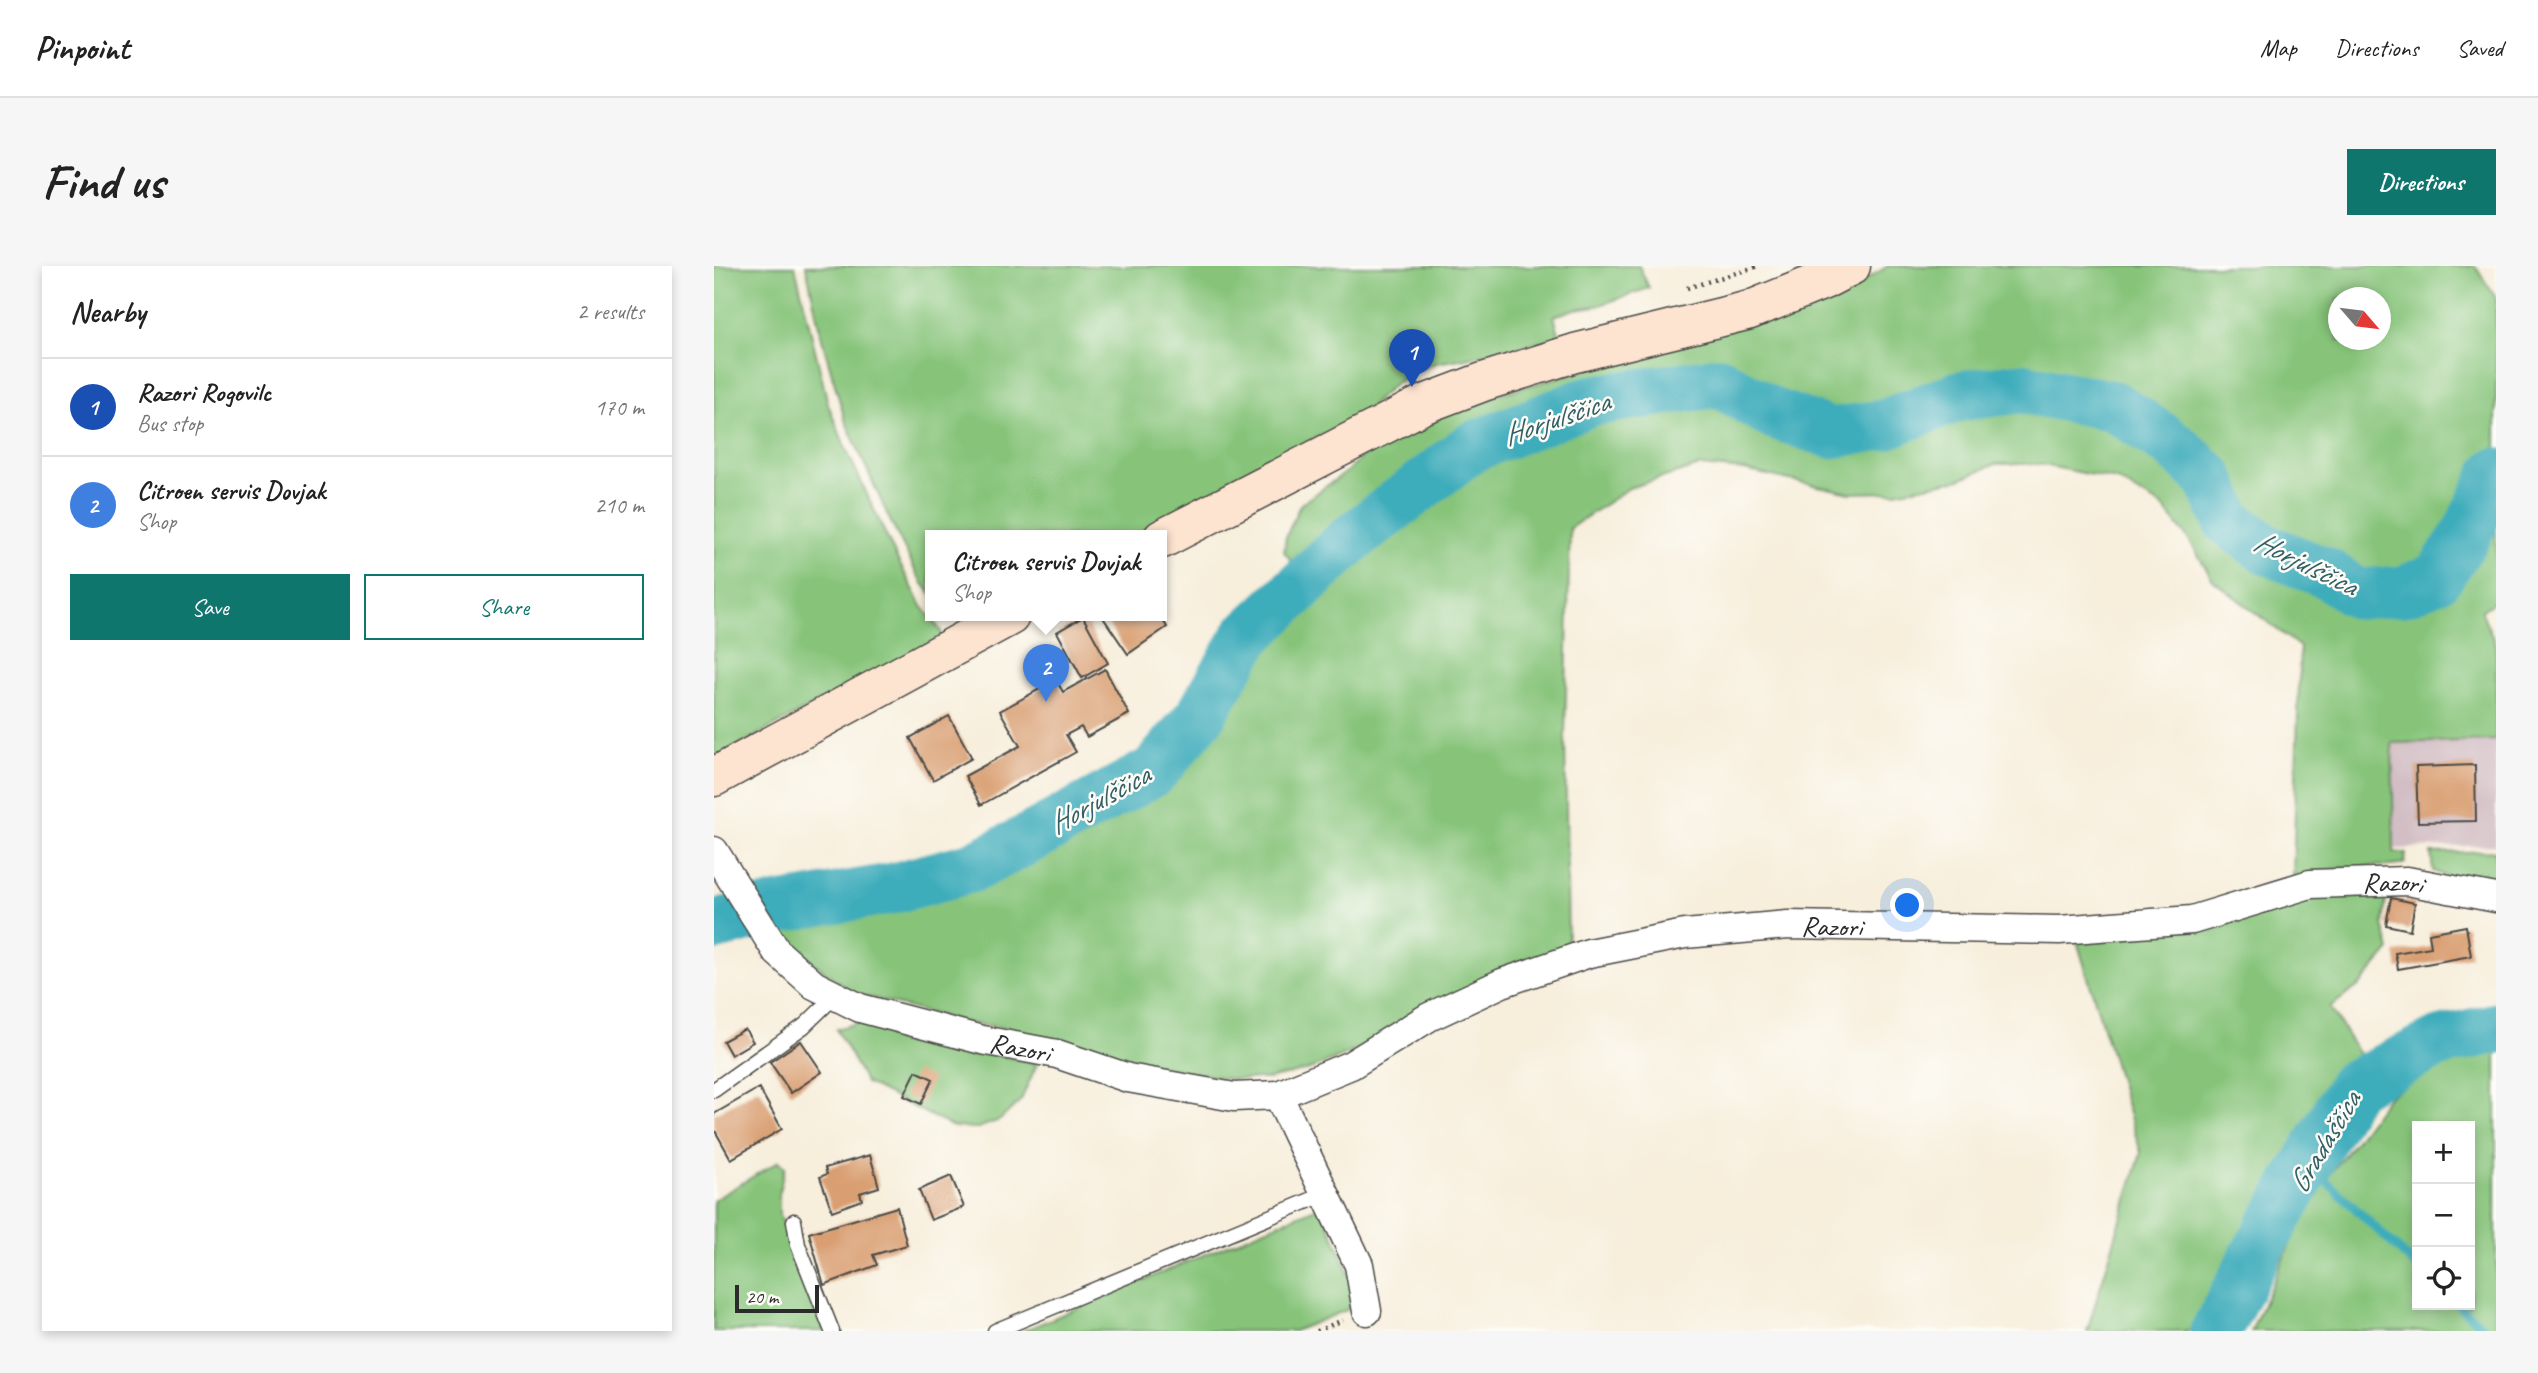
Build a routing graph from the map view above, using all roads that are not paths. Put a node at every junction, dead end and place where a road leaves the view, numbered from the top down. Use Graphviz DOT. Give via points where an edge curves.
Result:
graph roads {
  1 [pos="1851,266"];
  2 [pos="1167,536"];
  3 [pos="1001,621"];
  4 [pos="714,777"];
  5 [pos="714,852"];
  6 [pos="2496,898"];
  7 [pos="835,996"];
  8 [pos="714,1090"];
  9 [pos="1278,1095"];
  10 [pos="1325,1194"];
  11 [pos="794,1221"];
  12 [pos="1367,1311"];
  13 [pos="832,1331"];
  14 [pos="995,1331"];
  1 -- 2 [label="street" via="1750,310 1575,353 1422,405"];
  3 -- 4 [label="street"];
  5 -- 7 [label="street, Razori" via="777,952 814,985"];
  6 -- 9 [label="street, Razori" via="2407,881 2310,884 2192,920 2059,930 1788,925 1685,934 1589,953 1502,983 1429,1017 1351,1065"];
  7 -- 8 [label="lane" via="804,1026"];
  7 -- 9 [label="street, Razori" via="860,1008 1057,1054 1128,1078 1234,1097"];
  9 -- 10 [label="street"];
  10 -- 12 [label="street" via="1359,1265"];
  10 -- 14 [label="lane"];
  11 -- 13 [label="lane" via="798,1245"];
}
